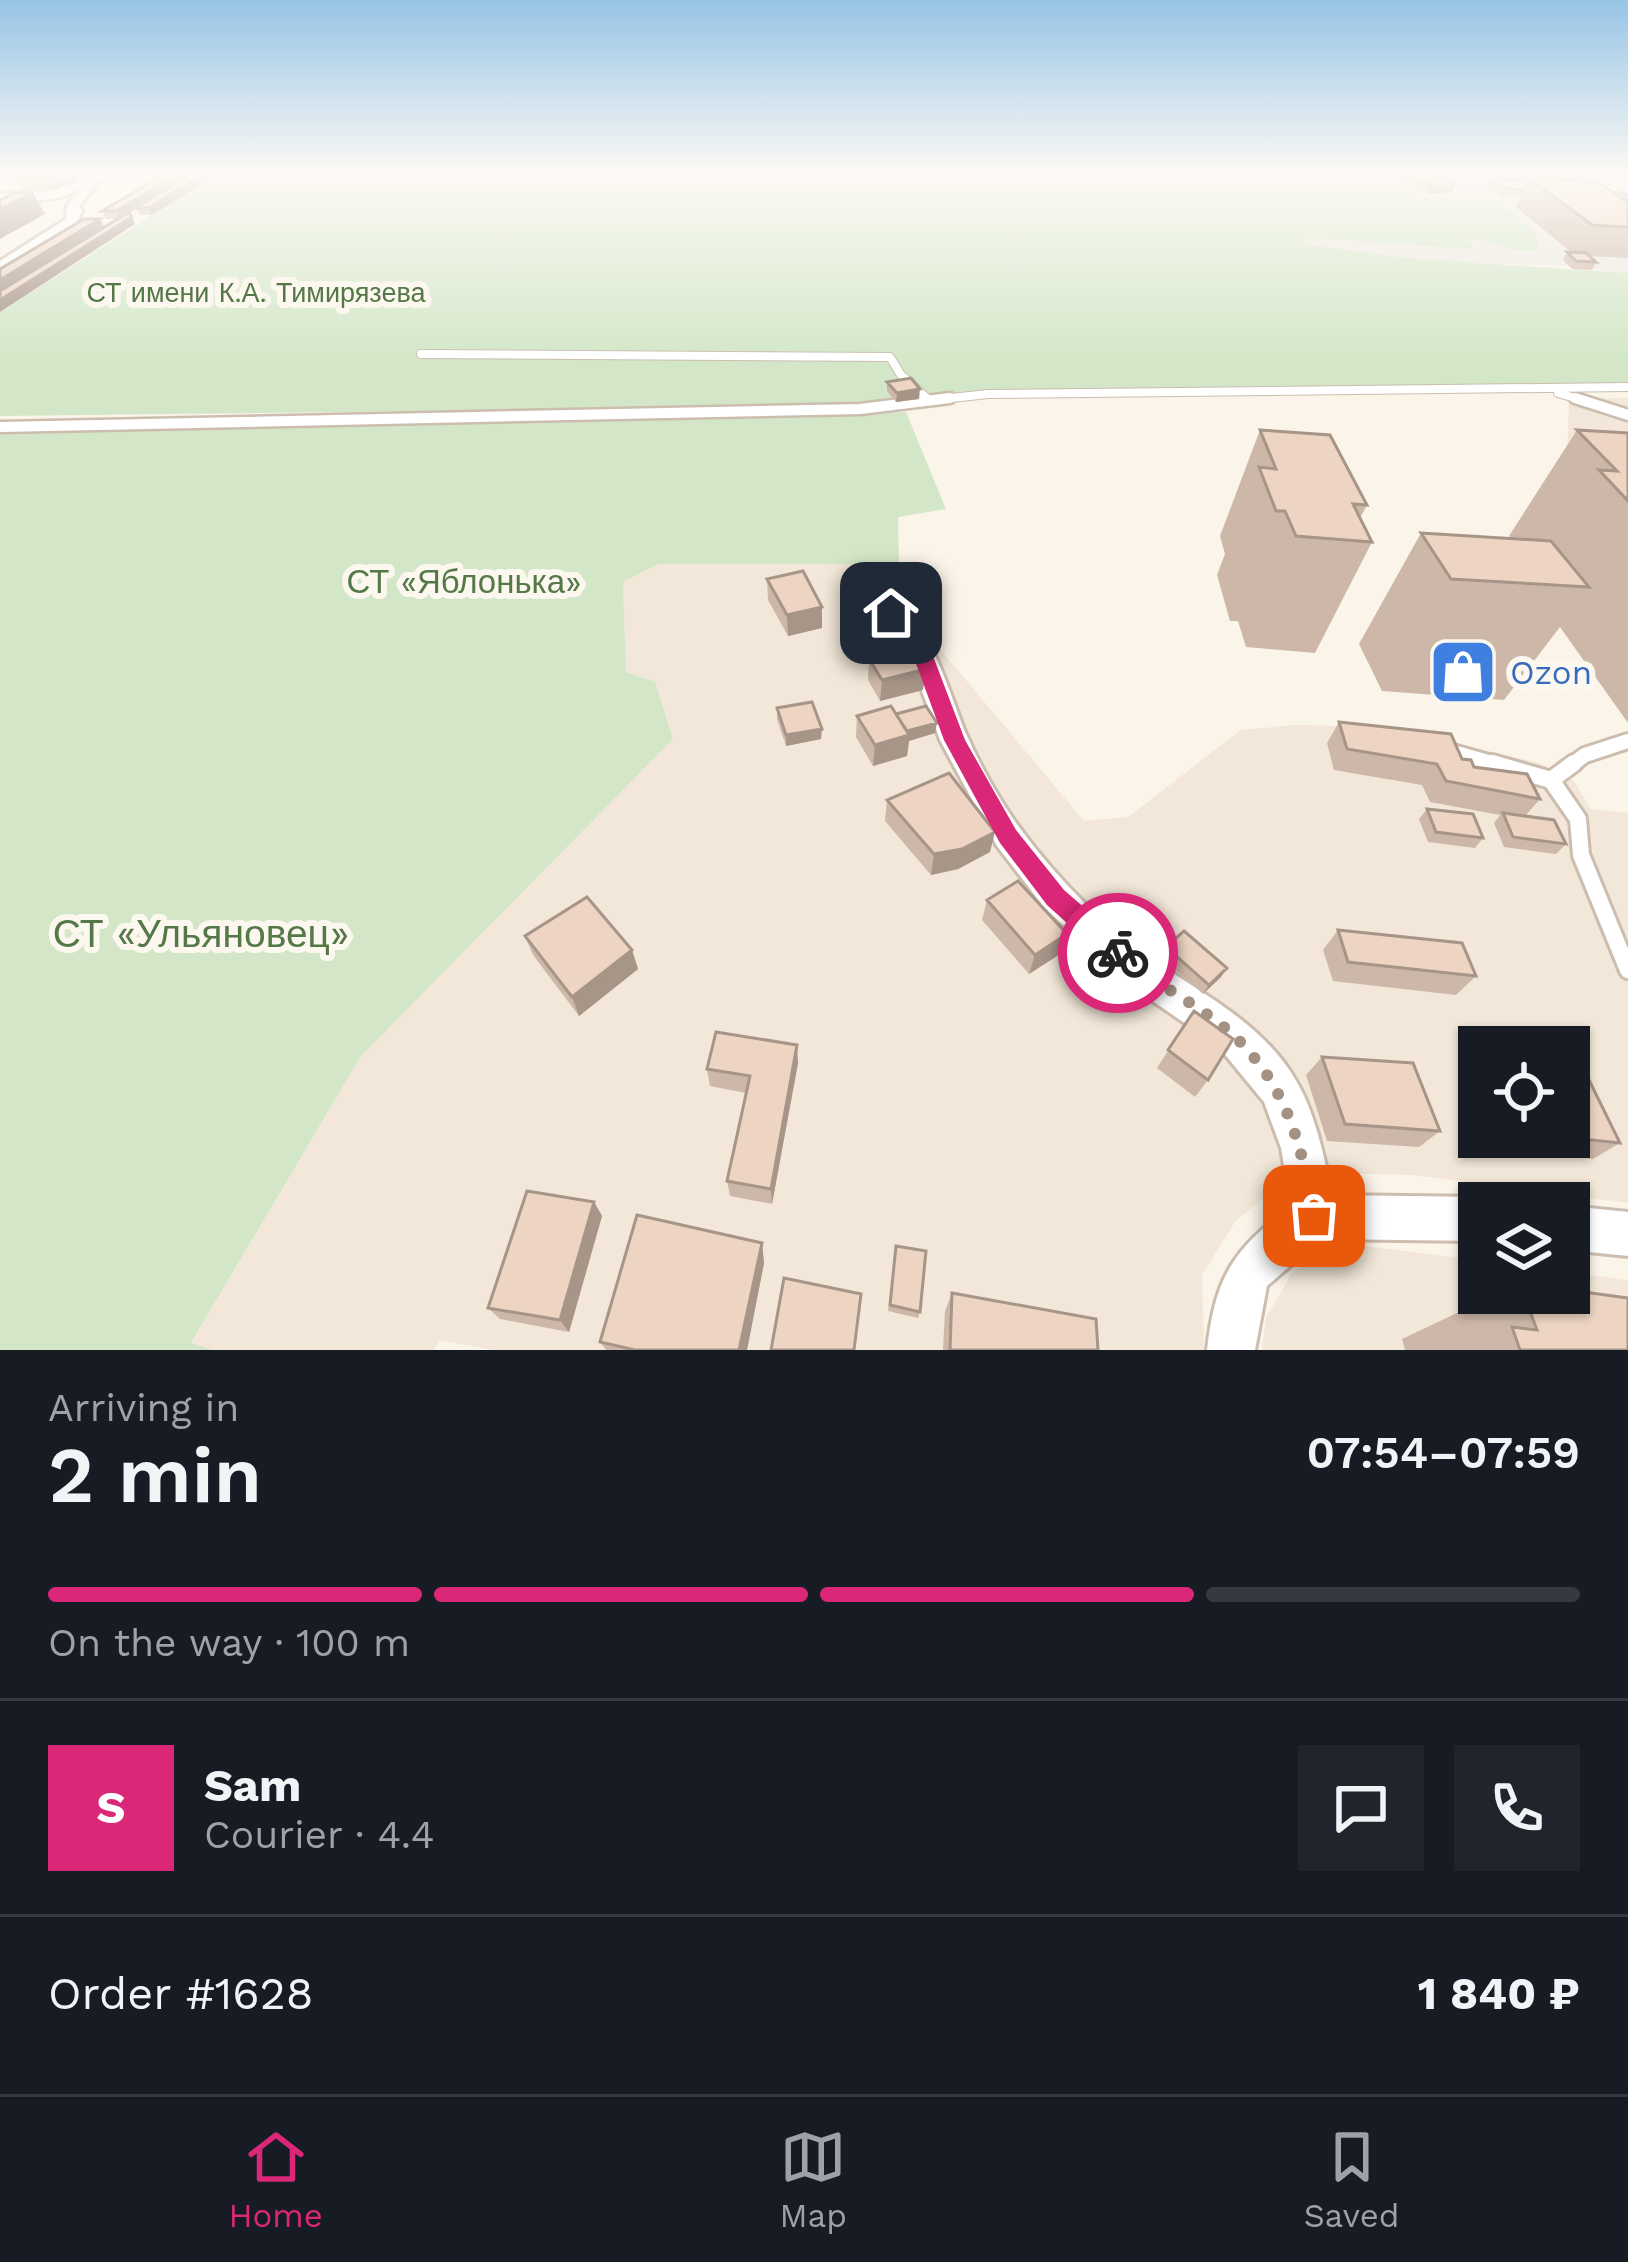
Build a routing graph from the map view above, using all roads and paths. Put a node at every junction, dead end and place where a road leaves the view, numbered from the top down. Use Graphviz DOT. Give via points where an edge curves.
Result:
graph roads {
  1 [pos="50,236"];
  2 [pos="0,267"];
  3 [pos="421,354"];
  4 [pos="1628,387"];
  5 [pos="1541,388"];
  6 [pos="930,400"];
  7 [pos="1628,415"];
  8 [pos="0,427"];
  9 [pos="891,613"];
  10 [pos="1628,741"];
  11 [pos="1427,746"];
  12 [pos="1551,780"];
  13 [pos="1628,970"];
  14 [pos="1314,1216"];
  15 [pos="1458,1219"];
  16 [pos="1590,1230"];
  17 [pos="1628,1234"];
  18 [pos="1231,1350"];
  1 -- 2 [label="street"];
  3 -- 6 [label="lane" via="890,357"];
  4 -- 5 [label="lane"];
  5 -- 6 [label="lane"];
  5 -- 7 [label="lane"];
  6 -- 8 [label="lane" via="860,409"];
  9 -- 14 [label="street" via="923,656 954,740 1008,836 1056,897 1135,968 1231,1034 1279,1089 1303,1148"];
  10 -- 12 [label="lane" via="1585,755"];
  11 -- 12 [label="lane"];
  12 -- 13 [label="lane" via="1578,819 1581,855"];
  14 -- 15 [label="street"];
  14 -- 18 [label="street" via="1258,1257 1234,1297"];
  16 -- 17 [label="street"];
}
